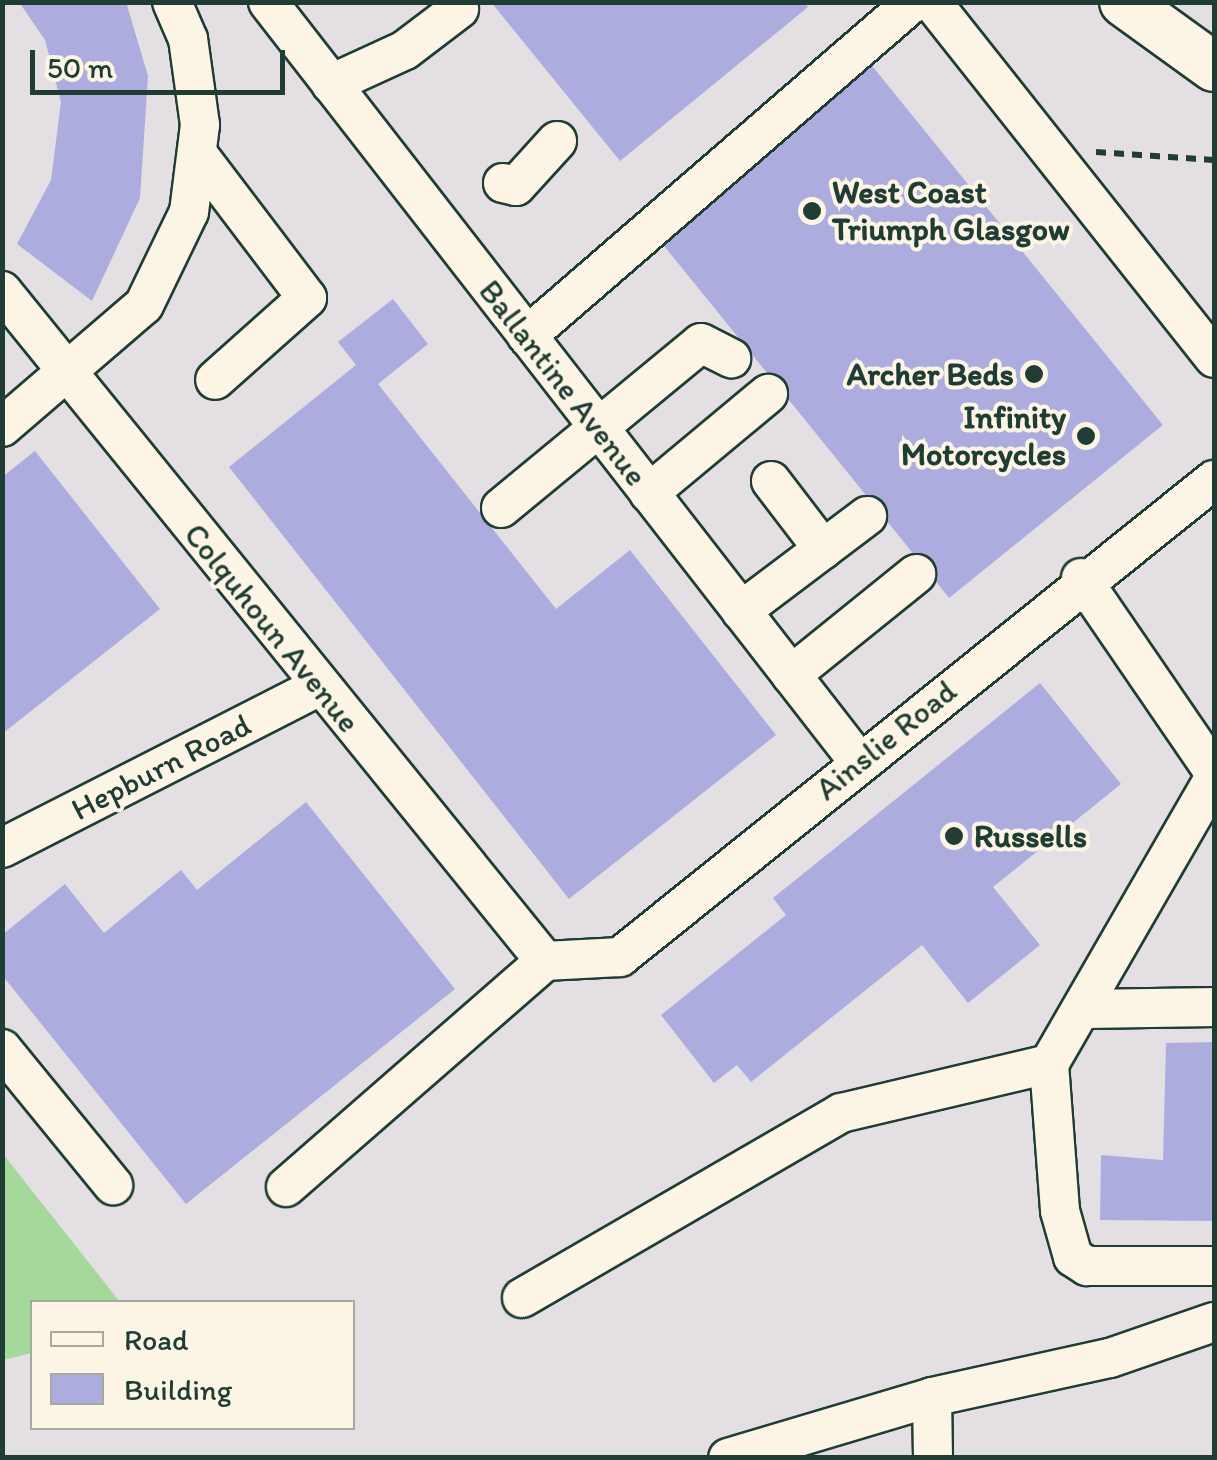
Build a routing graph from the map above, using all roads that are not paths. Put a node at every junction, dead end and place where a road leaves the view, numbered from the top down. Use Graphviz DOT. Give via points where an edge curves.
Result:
graph roads {
  1 [pos="172,2"];
  2 [pos="268,2"];
  3 [pos="912,2"];
  4 [pos="932,2"];
  5 [pos="1124,2"];
  6 [pos="459,9"];
  7 [pos="1214,67"];
  8 [pos="331,84"];
  9 [pos="557,141"];
  10 [pos="196,152"];
  11 [pos="504,183"];
  12 [pos="2,292"];
  13 [pos="527,336"];
  14 [pos="731,358"];
  15 [pos="1214,358"];
  16 [pos="68,373"];
  17 [pos="215,380"];
  18 [pos="768,394"];
  19 [pos="2,427"];
  20 [pos="600,429"];
  21 [pos="1214,480"];
  22 [pos="770,481"];
  23 [pos="649,493"];
  24 [pos="501,508"];
  25 [pos="867,516"];
  26 [pos="823,549"];
  27 [pos="916,574"];
  28 [pos="1081,578"];
  29 [pos="741,611"];
  30 [pos="790,675"];
  31 [pos="320,686"];
  32 [pos="859,762"];
  33 [pos="1214,775"];
  34 [pos="2,848"];
  35 [pos="545,961"];
  36 [pos="1214,1007"];
  37 [pos="1086,1009"];
  38 [pos="2,1049"];
  39 [pos="1049,1064"];
  40 [pos="112,1186"];
  41 [pos="286,1187"];
  42 [pos="1214,1266"];
  43 [pos="522,1298"];
  44 [pos="1214,1322"];
  45 [pos="932,1397"];
  46 [pos="728,1458"];
  47 [pos="932,1458"];
  1 -- 10 [label="street" via="188,39"];
  2 -- 8 [label="street, Ballantine Avenue"];
  3 -- 13 [label="street"];
  4 -- 15 [label="street"];
  5 -- 7 [label="main road"];
  6 -- 8 [label="street" via="405,50"];
  8 -- 13 [label="street, Ballantine Avenue"];
  9 -- 11 [label="street" via="516,186"];
  10 -- 16 [label="street" via="189,212 144,305"];
  10 -- 17 [label="street" via="307,298"];
  12 -- 16 [label="street, Colquhoun Avenue"];
  13 -- 20 [label="street, Ballantine Avenue"];
  14 -- 20 [label="street" via="716,343 701,344"];
  16 -- 19 [label="street"];
  16 -- 31 [label="street, Colquhoun Avenue"];
  18 -- 23 [label="street"];
  20 -- 23 [label="street, Ballantine Avenue"];
  20 -- 24 [label="street"];
  21 -- 28 [label="street, Ainslie Road"];
  22 -- 26 [label="street"];
  23 -- 29 [label="street, Ballantine Avenue"];
  25 -- 26 [label="street"];
  26 -- 29 [label="street"];
  27 -- 30 [label="street"];
  28 -- 32 [label="street, Ainslie Road"];
  28 -- 33 [label="street"];
  29 -- 30 [label="street, Ballantine Avenue"];
  30 -- 32 [label="street, Ballantine Avenue"];
  31 -- 34 [label="street, Hepburn Road"];
  31 -- 35 [label="street, Colquhoun Avenue"];
  32 -- 35 [label="street, Ainslie Road" via="620,957"];
  33 -- 37 [label="street"];
  35 -- 41 [label="street"];
  36 -- 37 [label="street"];
  37 -- 39 [label="street"];
  38 -- 40 [label="street"];
  39 -- 42 [label="street" via="1060,1212 1072,1257 1087,1266"];
  39 -- 43 [label="street" via="841,1113"];
  44 -- 45 [label="street" via="1110,1358"];
  45 -- 46 [label="street"];
  45 -- 47 [label="street"];
}
